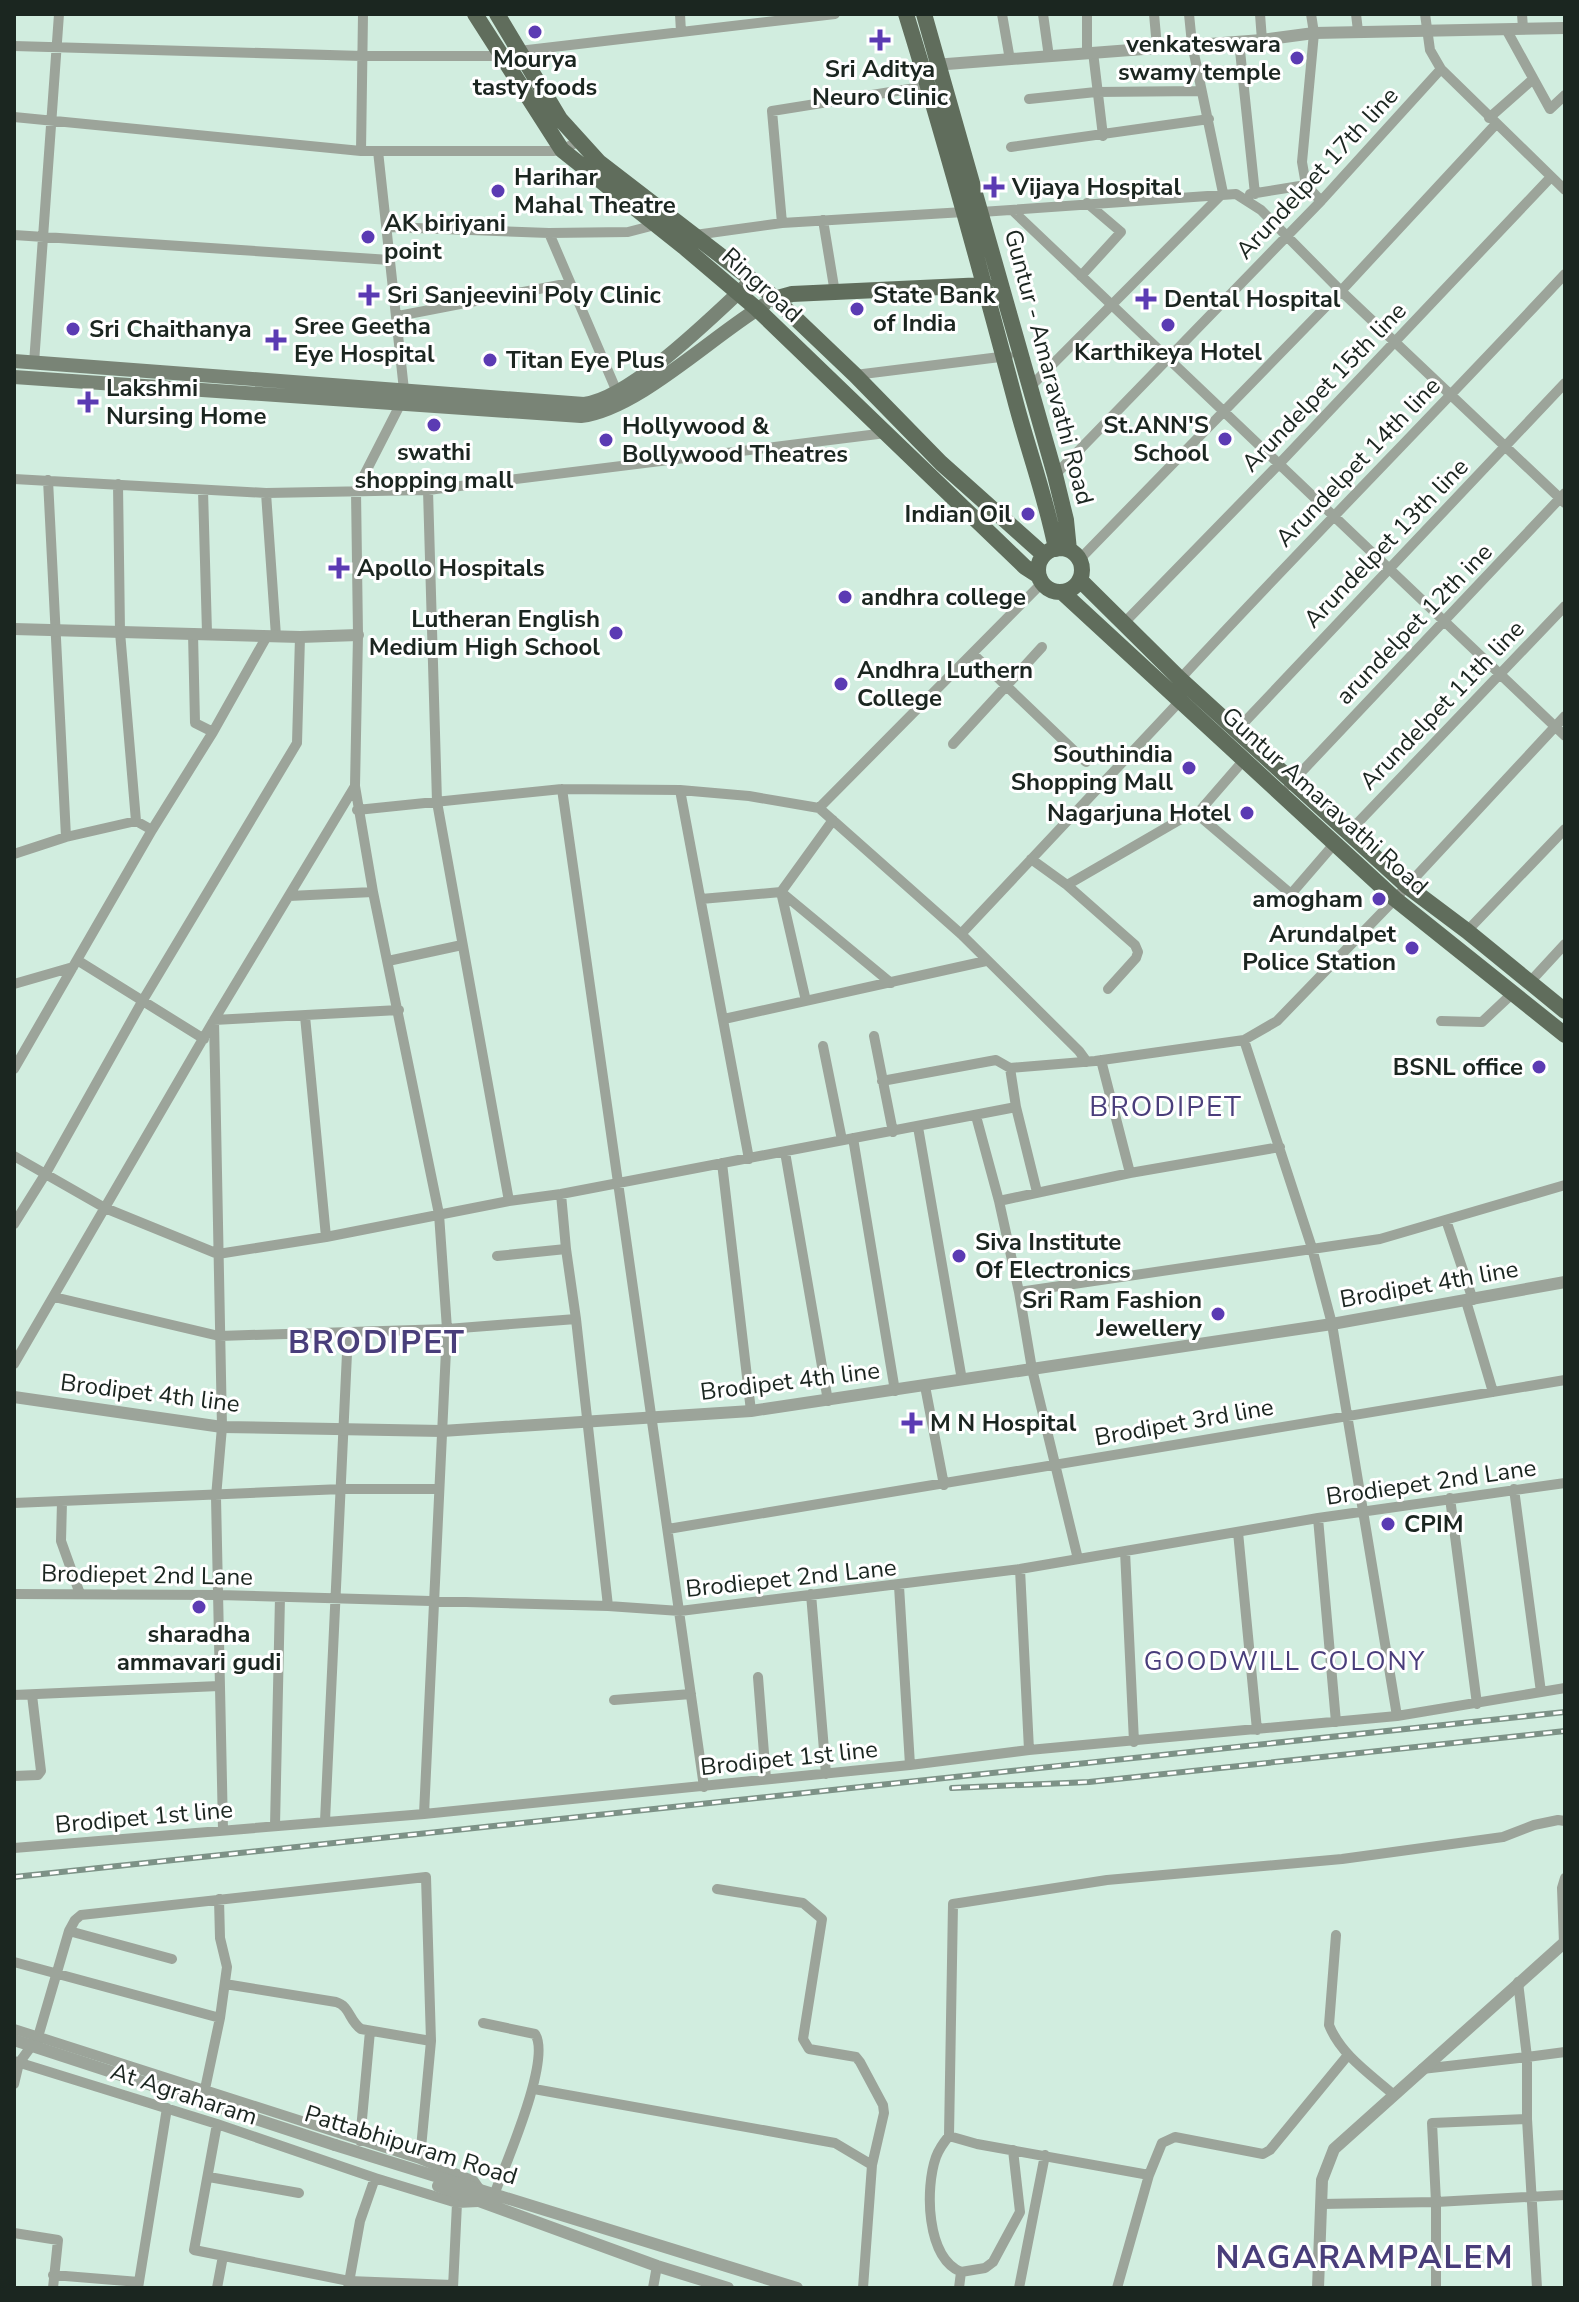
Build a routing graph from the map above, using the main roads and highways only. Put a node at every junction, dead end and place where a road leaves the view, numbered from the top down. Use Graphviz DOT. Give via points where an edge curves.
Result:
graph roads {
  1 [pos="475,14"];
  2 [pos="497,14"];
  3 [pos="906,14"];
  4 [pos="924,14"];
  5 [pos="930,66"];
  6 [pos="972,212"];
  7 [pos="752,280"];
  8 [pos="985,285"];
  9 [pos="738,293"];
  10 [pos="774,299"];
  11 [pos="757,309"];
  12 [pos="14,361"];
  13 [pos="14,377"];
  14 [pos="403,396"];
  15 [pos="1062,553"];
  16 [pos="1041,579"];
  17 [pos="1080,580"];
  18 [pos="1062,592"];
  19 [pos="1286,788"];
  20 [pos="1401,893"];
  21 [pos="1521,987"];
  22 [pos="1565,1011"];
  23 [pos="1565,1035"];
  1 -- 9 [label="main road, Ringroad" via="562,150"];
  2 -- 7 [label="main road, Ringroad" via="549,101 599,162"];
  3 -- 5 [label="main road, Guntur - Amaravathi Road"];
  4 -- 5 [label="main road, Guntur - Amaravathi Road"];
  5 -- 6 [label="main road, Guntur - Amaravathi Road"];
  5 -- 6 [label="main road, Guntur - Amaravathi Road" via="928,86"];
  6 -- 8 [label="main road, Guntur - Amaravathi Road"];
  6 -- 15 [label="main road, Guntur - Amaravathi Road" via="1021,353 1055,475 1066,520"];
  7 -- 9 [label="main road"];
  7 -- 10 [label="main road, Ringroad"];
  8 -- 10 [label="main road"];
  8 -- 15 [label="main road, Guntur - Amaravathi Road"];
  9 -- 11 [label="main road, Ringroad"];
  9 -- 14 [label="main road" via="688,338 604,399 584,404"];
  10 -- 11 [label="main road"];
  10 -- 15 [label="main road, Ringroad" via="941,463"];
  11 -- 14 [label="main road" via="627,401 596,414"];
  11 -- 16 [label="main road, Ringroad"];
  12 -- 14 [label="main road"];
  13 -- 14 [label="main road"];
  15 -- 16 [label="main road" via="1038,568"];
  15 -- 17 [label="main road" via="1082,572"];
  16 -- 18 [label="main road"];
  17 -- 18 [label="main road"];
  17 -- 19 [label="main road" via="1236,731"];
  18 -- 19 [label="main road, Guntur Amaravathi Road" via="1243,761"];
  19 -- 20 [label="main road, Guntur Amaravathi Road"];
  20 -- 21 [label="main road, Guntur Amaravathi Road"];
  20 -- 21 [label="main road" via="1467,931"];
  21 -- 22 [label="main road"];
  21 -- 23 [label="main road, Guntur Amaravathi Road"];
}
